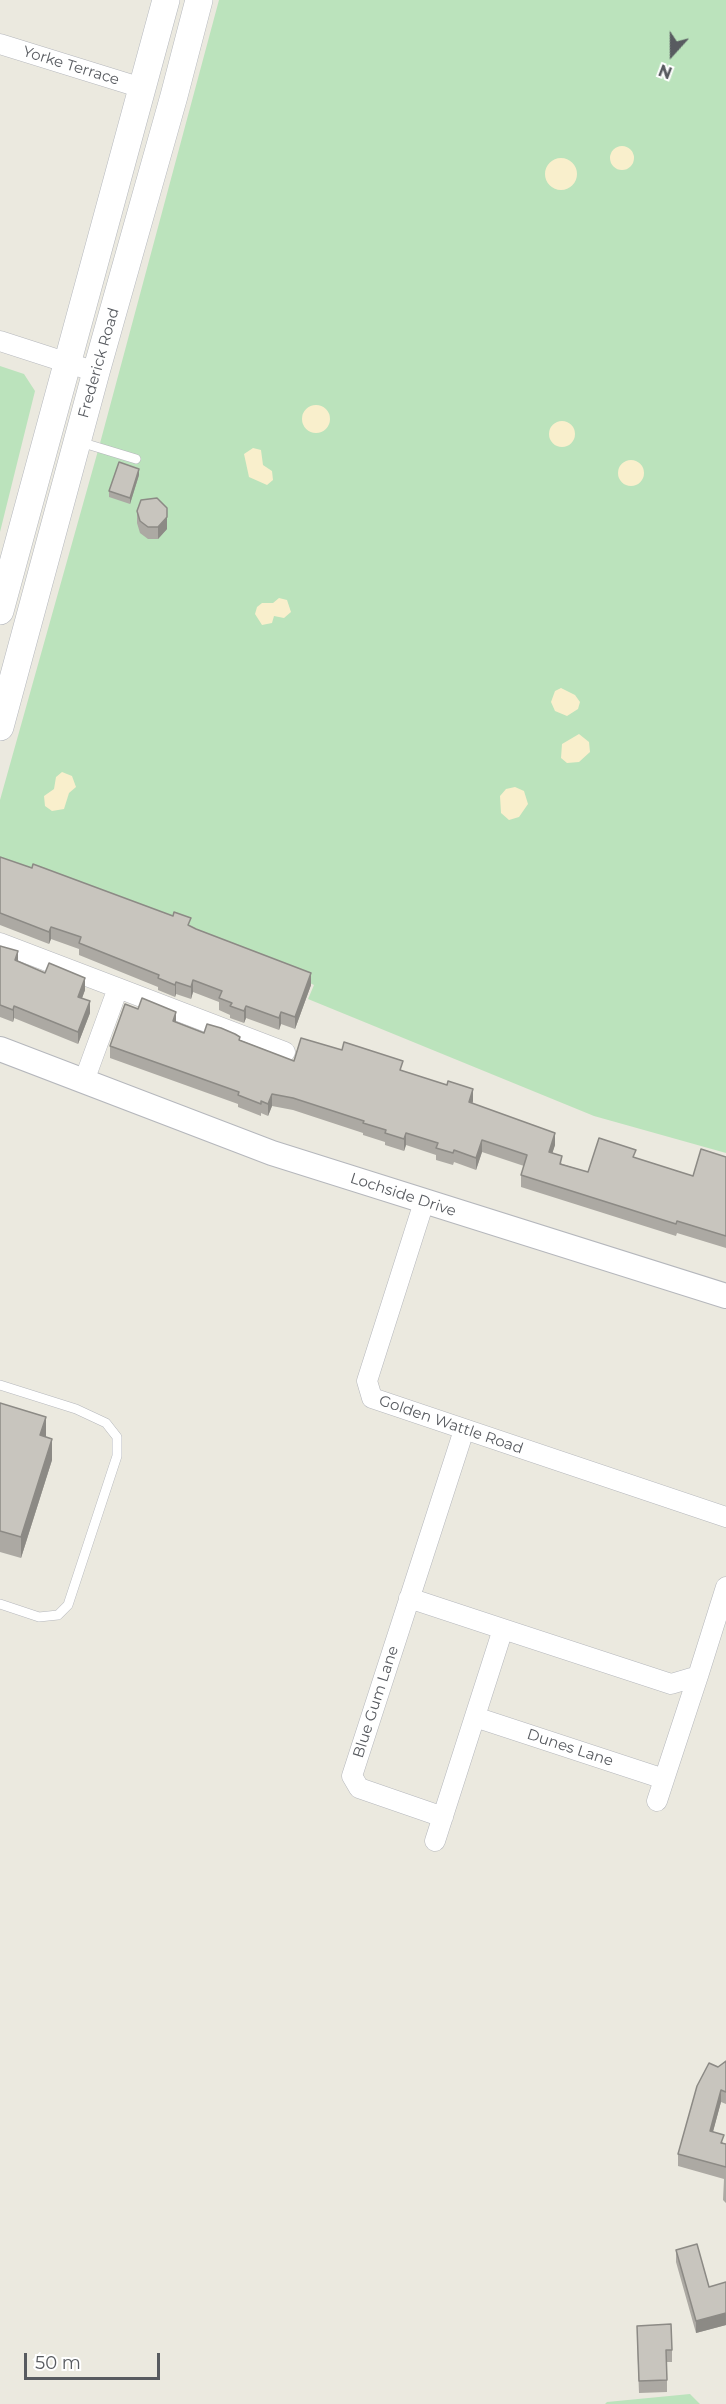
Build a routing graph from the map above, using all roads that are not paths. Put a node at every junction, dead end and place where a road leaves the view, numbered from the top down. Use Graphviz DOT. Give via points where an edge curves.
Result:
graph roads {
  1 [pos="166,0"];
  2 [pos="198,0"];
  3 [pos="0,44"];
  4 [pos="142,88"];
  5 [pos="0,342"];
  6 [pos="68,362"];
  7 [pos="96,372"];
  8 [pos="77,441"];
  9 [pos="136,459"];
  10 [pos="0,611"];
  11 [pos="0,727"];
  12 [pos="0,943"];
  13 [pos="118,988"];
  14 [pos="0,1049"];
  15 [pos="285,1052"];
  16 [pos="84,1081"];
  17 [pos="424,1202"];
  18 [pos="726,1296"];
  19 [pos="0,1385"];
  20 [pos="464,1430"];
  21 [pos="726,1517"];
  22 [pos="726,1587"];
  23 [pos="409,1598"];
  24 [pos="0,1604"];
  25 [pos="503,1629"];
  26 [pos="698,1676"];
  27 [pos="475,1717"];
  28 [pos="664,1779"];
  29 [pos="657,1801"];
  30 [pos="443,1817"];
  31 [pos="435,1841"];
  1 -- 4 [label="main road, Frederick Road"];
  2 -- 7 [label="main road, Frederick Road"];
  3 -- 4 [label="street, Yorke Terrace"];
  4 -- 6 [label="main road, Frederick Road"];
  5 -- 6 [label="street"];
  6 -- 7 [label="street"];
  6 -- 10 [label="main road, Frederick Road"];
  7 -- 8 [label="main road, Frederick Road"];
  8 -- 9 [label="lane"];
  8 -- 11 [label="main road, Frederick Road"];
  12 -- 13 [label="street"];
  13 -- 15 [label="street"];
  13 -- 16 [label="street"];
  14 -- 16 [label="street, Lochside Drive"];
  16 -- 17 [label="street, Lochside Drive" via="272,1153"];
  17 -- 18 [label="street, Lochside Drive"];
  17 -- 20 [label="street, Golden Wattle Road" via="367,1381 372,1398"];
  19 -- 24 [label="lane" via="76,1409 106,1423 117,1437 117,1456 68,1605 58,1615 39,1617"];
  20 -- 21 [label="street, Golden Wattle Road"];
  20 -- 23 [label="street, Blue Gum Lane"];
  22 -- 26 [label="street"];
  23 -- 25 [label="street"];
  23 -- 30 [label="street, Blue Gum Lane" via="352,1776 359,1788"];
  25 -- 26 [label="street" via="671,1684"];
  25 -- 27 [label="street"];
  26 -- 28 [label="street"];
  27 -- 28 [label="street, Dunes Lane"];
  27 -- 30 [label="street"];
  28 -- 29 [label="street"];
  30 -- 31 [label="street"];
}
